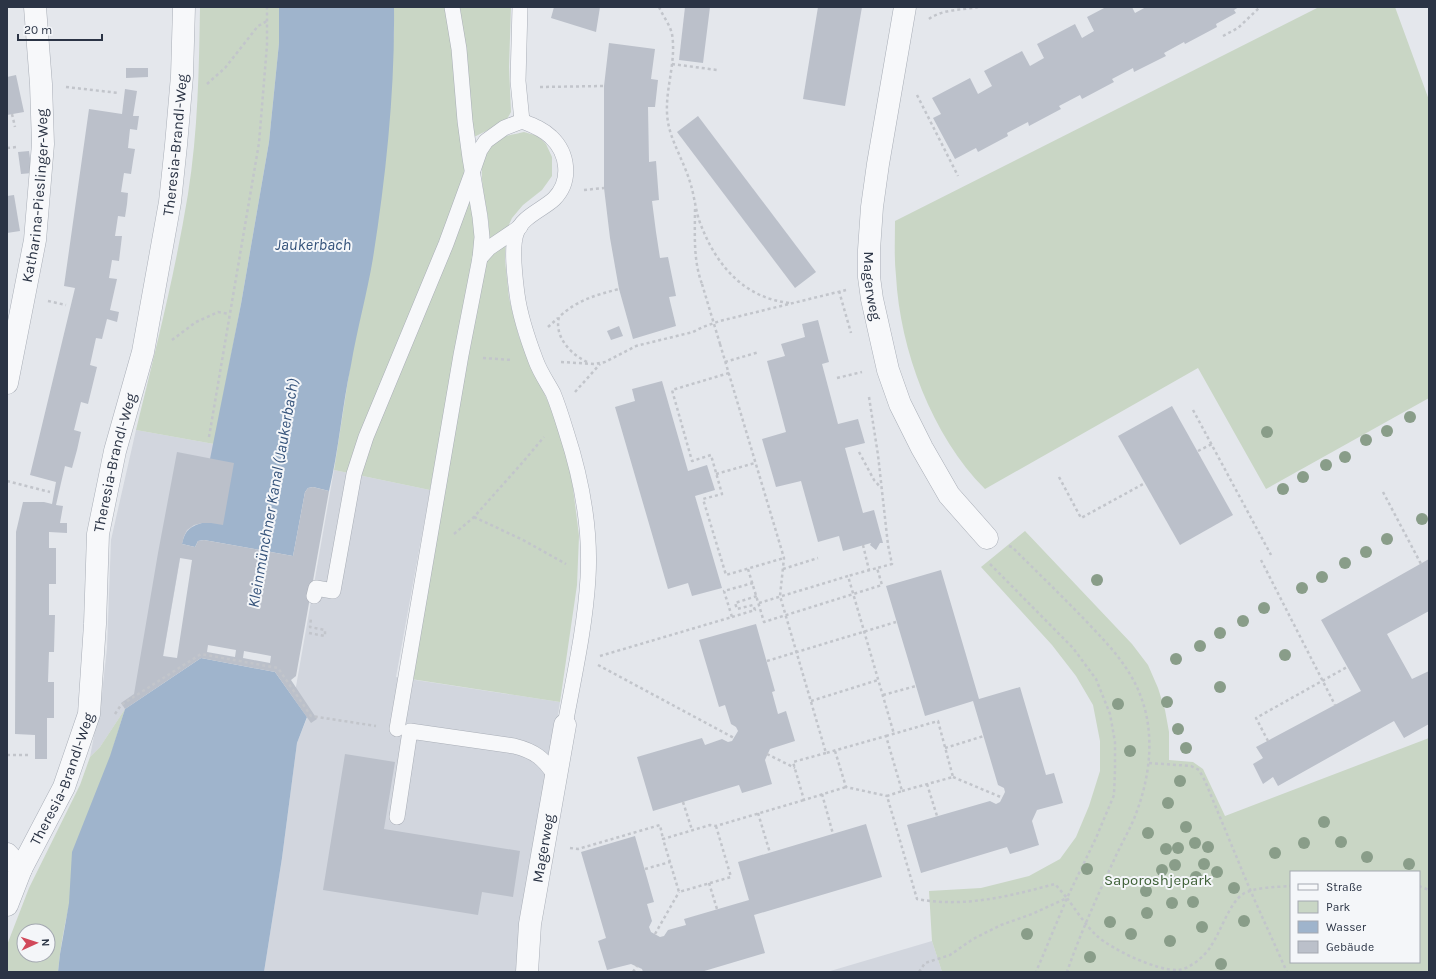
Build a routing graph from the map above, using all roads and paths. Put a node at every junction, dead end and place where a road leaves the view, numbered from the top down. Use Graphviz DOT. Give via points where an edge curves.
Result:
graph roads {
  1 [pos="35,7"];
  2 [pos="184,7"];
  3 [pos="267,7"];
  4 [pos="452,7"];
  5 [pos="520,7"];
  6 [pos="659,7"];
  7 [pos="978,7"];
  8 [pos="1260,7"];
  9 [pos="904,13"];
  10 [pos="267,21"];
  11 [pos="1223,36"];
  12 [pos="672,64"];
  13 [pos="717,70"];
  14 [pos="891,81"];
  15 [pos="41,84"];
  16 [pos="604,86"];
  17 [pos="519,87"];
  18 [pos="119,93"];
  19 [pos="180,100"];
  20 [pos="522,121"];
  21 [pos="472,173"];
  22 [pos="958,176"];
  23 [pos="695,205"];
  24 [pos="520,227"];
  25 [pos="480,258"];
  26 [pos="619,289"];
  27 [pos="847,290"];
  28 [pos="839,291"];
  29 [pos="792,303"];
  30 [pos="230,314"];
  31 [pos="559,317"];
  32 [pos="546,328"];
  33 [pos="559,335"];
  34 [pos="555,336"];
  35 [pos="853,337"];
  36 [pos="143,352"];
  37 [pos="759,352"];
  38 [pos="461,355"];
  39 [pos="536,362"];
  40 [pos="725,362"];
  41 [pos="600,363"];
  42 [pos="860,365"];
  43 [pos="862,372"];
  44 [pos="729,373"];
  45 [pos="838,378"];
  46 [pos="864,379"];
  47 [pos="7,383"];
  48 [pos="868,393"];
  49 [pos="1193,410"];
  50 [pos="560,413"];
  51 [pos="209,437"];
  52 [pos="1212,444"];
  53 [pos="1198,451"];
  54 [pos="859,452"];
  55 [pos="755,463"];
  56 [pos="716,474"];
  57 [pos="1059,477"];
  58 [pos="7,482"];
  59 [pos="1145,483"];
  60 [pos="882,488"];
  61 [pos="50,492"];
  62 [pos="1383,492"];
  63 [pos="474,517"];
  64 [pos="987,538"];
  65 [pos="862,545"];
  66 [pos="1271,555"];
  67 [pos="784,558"];
  68 [pos="818,558"];
  69 [pos="425,559"];
  70 [pos="1262,560"];
  71 [pos="990,564"];
  72 [pos="1421,564"];
  73 [pos="877,568"];
  74 [pos="748,569"];
  75 [pos="783,569"];
  76 [pos="870,570"];
  77 [pos="848,576"];
  78 [pos="588,577"];
  79 [pos="753,583"];
  80 [pos="854,594"];
  81 [pos="314,596"];
  82 [pos="757,596"];
  83 [pos="780,596"];
  84 [pos="759,603"];
  85 [pos="786,615"];
  86 [pos="732,617"];
  87 [pos="896,622"];
  88 [pos="864,631"];
  89 [pos="309,633"];
  90 [pos="796,651"];
  91 [pos="583,660"];
  92 [pos="766,661"];
  93 [pos="1347,667"];
  94 [pos="878,680"];
  95 [pos="1323,681"];
  96 [pos="916,686"];
  97 [pos="883,695"];
  98 [pos="811,701"];
  99 [pos="1335,705"];
  100 [pos="113,718"];
  101 [pos="565,726"];
  102 [pos="397,729"];
  103 [pos="894,734"];
  104 [pos="886,736"];
  105 [pos="984,736"];
  106 [pos="734,738"];
  107 [pos="1268,741"];
  108 [pos="945,748"];
  109 [pos="835,750"];
  110 [pos="826,753"];
  111 [pos="767,754"];
  112 [pos="7,755"];
  113 [pos="29,755"];
  114 [pos="1149,763"];
  115 [pos="794,768"];
  116 [pos="555,776"];
  117 [pos="954,777"];
  118 [pos="927,784"];
  119 [pos="846,787"];
  120 [pos="902,791"];
  121 [pos="822,794"];
  122 [pos="887,796"];
  123 [pos="1003,798"];
  124 [pos="804,800"];
  125 [pos="684,802"];
  126 [pos="758,813"];
  127 [pos="937,816"];
  128 [pos="397,817"];
  129 [pos="716,826"];
  130 [pos="692,830"];
  131 [pos="833,834"];
  132 [pos="664,839"];
  133 [pos="544,845"];
  134 [pos="770,853"];
  135 [pos="14,861"];
  136 [pos="670,862"];
  137 [pos="645,869"];
  138 [pos="709,883"];
  139 [pos="1290,886"];
  140 [pos="679,892"];
  141 [pos="1251,892"];
  142 [pos="1067,898"];
  143 [pos="7,905"];
  144 [pos="717,909"];
  145 [pos="1086,923"];
  146 [pos="655,934"];
  147 [pos="637,966"];
  148 [pos="527,972"];
  149 [pos="633,972"];
  150 [pos="919,972"];
  151 [pos="1036,972"];
  152 [pos="1066,972"];
  153 [pos="1287,972"];
  1 -- 15 [label="street, Katharina-Pieslinger-Weg"];
  2 -- 19 [label="street, Theresia-Brandl-Weg"];
  3 -- 10 [label="path"];
  4 -- 21 [label="lane"];
  5 -- 17 [label="lane"];
  6 -- 12 [label="path" via="672,33"];
  7 -- 9 [label="path" via="944,12 924,22"];
  8 -- 11 [label="path" via="1238,28"];
  9 -- 14 [label="street, Magerweg"];
  10 -- 19 [label="path" via="258,26 225,68 210,82"];
  10 -- 30 [label="path" via="259,143"];
  12 -- 13 [label="path"];
  12 -- 23 [label="path" via="668,121 690,182"];
  14 -- 22 [label="path" via="911,84"];
  14 -- 64 [label="street, Magerweg" via="868,250 868,277 874,313 888,370 900,404 922,448 949,495"];
  15 -- 18 [label="path"];
  15 -- 47 [label="street, Katharina-Pieslinger-Weg" via="43,144 35,240"];
  16 -- 17 [label="path"];
  17 -- 20 [label="lane"];
  19 -- 36 [label="street, Theresia-Brandl-Weg" via="170,202"];
  20 -- 21 [label="lane" via="504,128 486,141"];
  20 -- 24 [label="lane" via="540,129 559,145 566,168 565,181 554,199"];
  21 -- 25 [label="lane" via="482,237"];
  21 -- 81 [label="lane" via="446,244 366,437 354,474 334,591 316,588"];
  23 -- 29 [label="path" via="714,254 728,271 749,290 761,296"];
  23 -- 40 [label="path, bridge" via="697,271"];
  24 -- 25 [label="lane" via="489,248"];
  24 -- 39 [label="lane" via="516,235 515,275 519,308"];
  25 -- 38 [label="lane"];
  26 -- 31 [label="path" via="590,297"];
  27 -- 28 [label="path"];
  28 -- 29 [label="path"];
  28 -- 35 [label="path"];
  29 -- 41 [label="path" via="636,346"];
  30 -- 36 [label="path" via="218,312 196,322 170,342"];
  30 -- 51 [label="path"];
  31 -- 32 [label="path"];
  31 -- 33 [label="path"];
  33 -- 34 [label="path"];
  33 -- 41 [label="path" via="570,350 583,361"];
  36 -- 135 [label="street, Theresia-Brandl-Weg" via="114,451 98,534 89,714 64,787"];
  37 -- 40 [label="path"];
  38 -- 39 [label="path"];
  38 -- 69 [label="lane"];
  39 -- 50 [label="lane"];
  40 -- 44 [label="path"];
  41 -- 50 [label="path" via="567,401"];
  42 -- 43 [label="path"];
  43 -- 45 [label="path"];
  43 -- 46 [label="path"];
  44 -- 55 [label="path"];
  44 -- 56 [label="path" via="672,390 692,461 711,455"];
  48 -- 60 [label="path"];
  49 -- 52 [label="path"];
  50 -- 63 [label="path" via="540,442"];
  50 -- 78 [label="lane" via="573,457 584,512"];
  52 -- 53 [label="path"];
  52 -- 66 [label="path"];
  54 -- 60 [label="path" via="874,480"];
  55 -- 56 [label="path"];
  55 -- 67 [label="path"];
  56 -- 74 [label="path" via="722,494 704,499 726,575"];
  57 -- 59 [label="path" via="1081,518"];
  58 -- 61 [label="path"];
  60 -- 73 [label="path" via="892,564"];
  62 -- 72 [label="path"];
  63 -- 69 [label="path"];
  63 -- 78 [label="path" via="529,543"];
  64 -- 114 [label="path" via="1012,547 1113,649 1131,676 1147,713"];
  65 -- 76 [label="path"];
  67 -- 74 [label="path"];
  67 -- 75 [label="path"];
  68 -- 75 [label="path"];
  69 -- 102 [label="lane"];
  70 -- 95 [label="path"];
  71 -- 142 [label="path" via="1073,648 1096,679 1110,714 1115,742 1114,795"];
  73 -- 76 [label="path"];
  73 -- 80 [label="path" via="882,585"];
  74 -- 79 [label="path"];
  75 -- 83 [label="path"];
  76 -- 77 [label="path"];
  77 -- 80 [label="path"];
  77 -- 83 [label="path"];
  78 -- 91 [label="lane"];
  79 -- 82 [label="path"];
  79 -- 86 [label="path" via="724,591"];
  80 -- 85 [label="path"];
  80 -- 88 [label="path"];
  81 -- 89 [label="path" via="310,627 325,630 325,636"];
  82 -- 84 [label="path"];
  82 -- 86 [label="path" via="735,603 737,609 753,605 754,610"];
  83 -- 84 [label="path"];
  83 -- 85 [label="path"];
  84 -- 85 [label="path" via="764,622"];
  85 -- 90 [label="path"];
  86 -- 91 [label="path"];
  87 -- 88 [label="path"];
  88 -- 90 [label="path"];
  88 -- 94 [label="path"];
  90 -- 92 [label="path"];
  90 -- 98 [label="path"];
  91 -- 101 [label="lane"];
  91 -- 106 [label="path"];
  93 -- 95 [label="path"];
  94 -- 97 [label="path"];
  94 -- 98 [label="path"];
  95 -- 99 [label="path"];
  95 -- 107 [label="path" via="1256,718"];
  96 -- 97 [label="path"];
  97 -- 103 [label="path"];
  98 -- 110 [label="path"];
  100 -- 102 [label="path" via="121,706 201,654 278,668 311,716"];
  101 -- 116 [label="street, Magerweg"];
  103 -- 104 [label="path"];
  103 -- 108 [label="path" via="938,722"];
  104 -- 109 [label="path"];
  104 -- 120 [label="path"];
  105 -- 108 [label="path"];
  108 -- 117 [label="path"];
  109 -- 110 [label="path"];
  109 -- 119 [label="path"];
  110 -- 115 [label="path" via="793,762"];
  111 -- 115 [label="path"];
  112 -- 113 [label="path"];
  114 -- 141 [label="path" via="1191,766 1199,770"];
  114 -- 145 [label="path" via="1136,812"];
  115 -- 124 [label="path"];
  116 -- 128 [label="lane" via="541,758 527,750 410,731"];
  116 -- 133 [label="street, Magerweg"];
  117 -- 118 [label="path"];
  117 -- 123 [label="path"];
  118 -- 120 [label="path"];
  118 -- 127 [label="path"];
  119 -- 121 [label="path"];
  119 -- 122 [label="path"];
  120 -- 122 [label="path"];
  121 -- 124 [label="path"];
  121 -- 131 [label="path"];
  122 -- 142 [label="path" via="917,898 933,902 986,900 1055,884"];
  124 -- 126 [label="path"];
  125 -- 130 [label="path"];
  126 -- 129 [label="path"];
  126 -- 134 [label="path"];
  129 -- 130 [label="path"];
  129 -- 138 [label="path" via="731,877"];
  130 -- 132 [label="path"];
  132 -- 133 [label="path" via="660,825 578,849"];
  132 -- 136 [label="path"];
  133 -- 148 [label="street, Magerweg" via="530,924"];
  135 -- 143 [label="street, Theresia-Brandl-Weg"];
  136 -- 137 [label="path"];
  136 -- 140 [label="path"];
  138 -- 140 [label="path"];
  138 -- 144 [label="path"];
  139 -- 141 [label="path"];
  140 -- 146 [label="path"];
  141 -- 145 [label="path" via="1244,894 1235,902 1211,947 1196,963 1178,970 1158,968 1127,955 1097,936"];
  141 -- 153 [label="path"];
  142 -- 145 [label="path"];
  142 -- 150 [label="path" via="1001,925 950,955 926,963"];
  142 -- 151 [label="path"];
  145 -- 152 [label="path"];
  147 -- 149 [label="path"];
}
